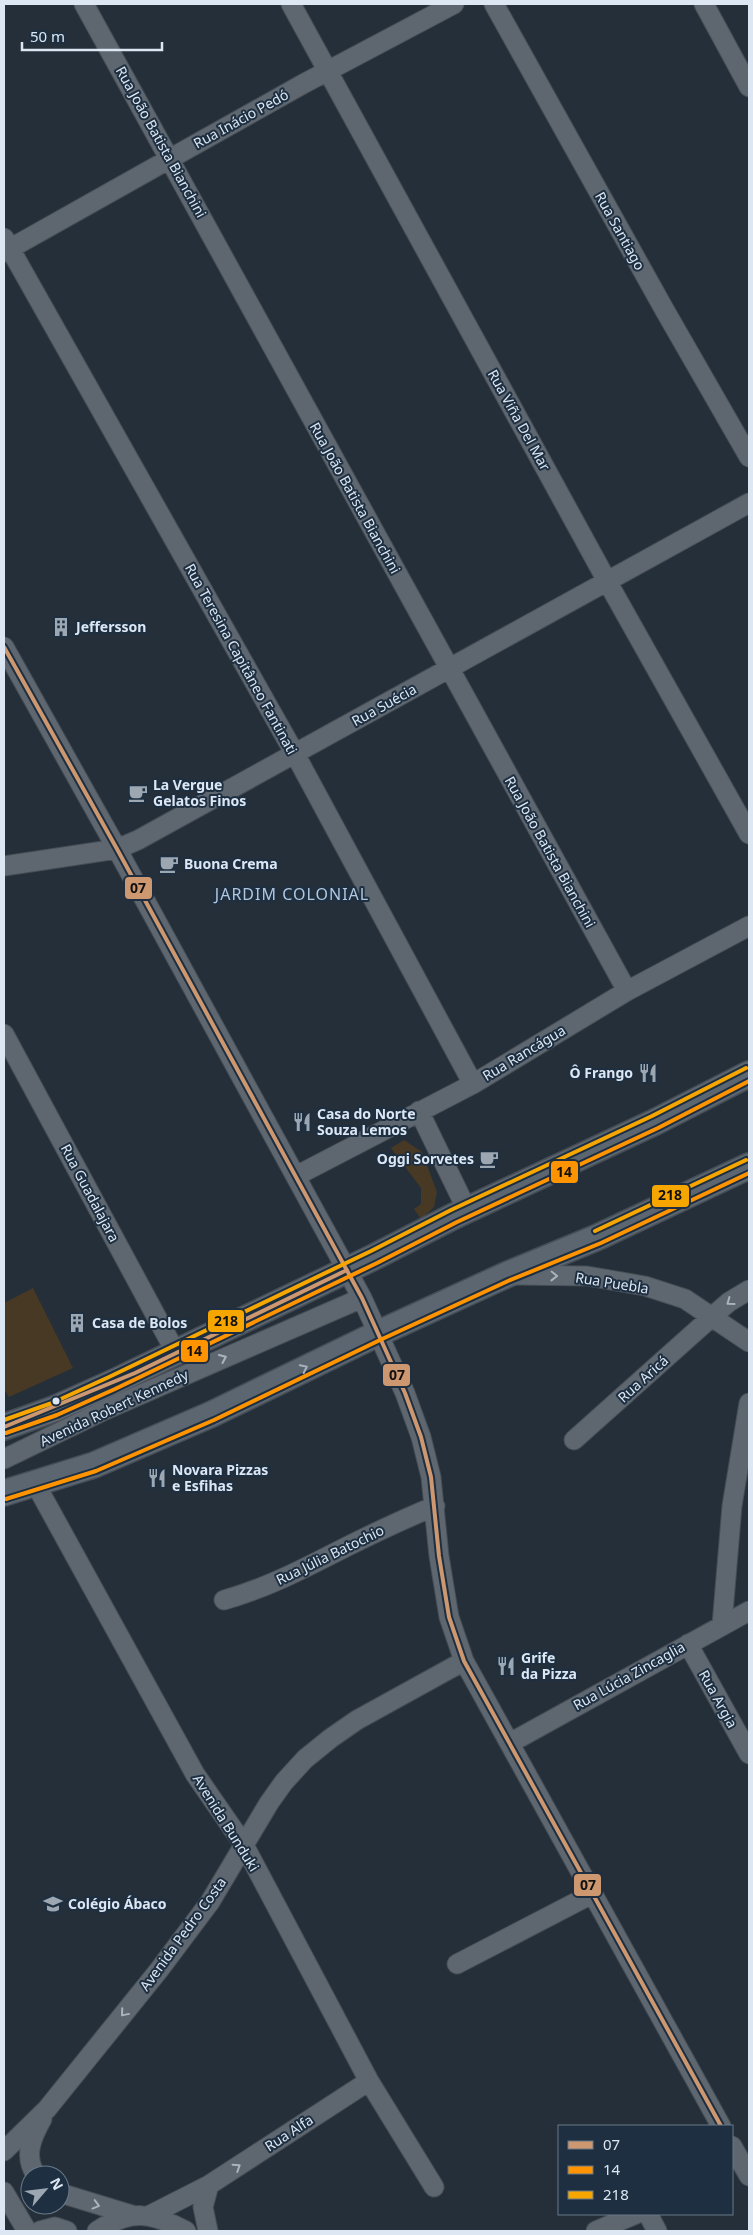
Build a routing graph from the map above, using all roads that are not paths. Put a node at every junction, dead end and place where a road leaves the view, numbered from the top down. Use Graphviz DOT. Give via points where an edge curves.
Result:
graph roads {
  1 [pos="84,4"];
  2 [pos="291,4"];
  3 [pos="454,4"];
  4 [pos="494,4"];
  5 [pos="704,4"];
  6 [pos="328,71"];
  7 [pos="749,87"];
  8 [pos="170,158"];
  9 [pos="6,246"];
  10 [pos="749,456"];
  11 [pos="749,503"];
  12 [pos="607,581"];
  13 [pos="4,647"];
  14 [pos="449,669"];
  15 [pos="294,754"];
  16 [pos="749,834"];
  17 [pos="117,849"];
  18 [pos="4,866"];
  19 [pos="749,926"];
  20 [pos="627,991"];
  21 [pos="4,1034"];
  22 [pos="749,1074"];
  23 [pos="472,1084"];
  24 [pos="419,1111"];
  25 [pos="749,1166"];
  26 [pos="296,1176"];
  27 [pos="467,1210"];
  28 [pos="347,1270"];
  29 [pos="506,1275"];
  30 [pos="749,1290"];
  31 [pos="362,1298"];
  32 [pos="712,1317"];
  33 [pos="377,1334"];
  34 [pos="749,1342"];
  35 [pos="176,1353"];
  36 [pos="749,1403"];
  37 [pos="4,1427"];
  38 [pos="574,1440"];
  39 [pos="4,1459"];
  40 [pos="35,1483"];
  41 [pos="4,1493"];
  42 [pos="435,1506"];
  43 [pos="224,1600"];
  44 [pos="749,1611"];
  45 [pos="722,1625"];
  46 [pos="688,1644"];
  47 [pos="464,1661"];
  48 [pos="510,1743"];
  49 [pos="749,1754"];
  50 [pos="244,1845"];
  51 [pos="592,1894"];
  52 [pos="457,1964"];
  53 [pos="369,2080"];
  54 [pos="47,2109"];
  55 [pos="720,2125"];
  56 [pos="4,2151"];
  57 [pos="733,2152"];
  58 [pos="31,2165"];
  59 [pos="749,2176"];
  60 [pos="210,2185"];
  61 [pos="434,2187"];
  62 [pos="4,2192"];
  63 [pos="70,2196"];
  64 [pos="140,2215"];
  65 [pos="634,2215"];
  66 [pos="649,2215"];
  67 [pos="27,2231"];
  68 [pos="40,2231"];
  69 [pos="67,2231"];
  70 [pos="97,2231"];
  71 [pos="186,2231"];
  72 [pos="208,2231"];
  73 [pos="596,2231"];
  74 [pos="658,2231"];
  1 -- 8 [label="street, Rua João Batista Bianchini"];
  2 -- 6 [label="street, Rua Viña Del Mar"];
  3 -- 6 [label="street, Rua Inácio Pedó"];
  4 -- 10 [label="street, Rua Santiago"];
  5 -- 7 [label="street"];
  6 -- 8 [label="street, Rua Inácio Pedó"];
  6 -- 12 [label="street, Rua Viña Del Mar"];
  8 -- 9 [label="street, Rua Inácio Pedó"];
  8 -- 14 [label="street, Rua João Batista Bianchini"];
  9 -- 15 [label="street, Rua Teresina Capitâneo Fantinati"];
  11 -- 12 [label="street, Rua Suécia"];
  12 -- 14 [label="street, Rua Suécia"];
  12 -- 16 [label="street, Rua Viña Del Mar"];
  13 -- 17 [label="street"];
  14 -- 15 [label="street, Rua Suécia"];
  14 -- 20 [label="street, Rua João Batista Bianchini"];
  15 -- 17 [label="street, Rua Suécia"];
  15 -- 23 [label="street, Rua Teresina Capitâneo Fantinati"];
  17 -- 18 [label="street, Rua Suécia"];
  17 -- 26 [label="street"];
  19 -- 20 [label="street, Rua Rancágua"];
  20 -- 23 [label="street, Rua Rancágua"];
  21 -- 35 [label="street, Rua Guadalajara"];
  22 -- 27 [label="main road, Avenida Robert Kennedy"];
  23 -- 24 [label="street, Rua Rancágua"];
  24 -- 26 [label="street, Rua Rancágua"];
  24 -- 27 [label="street"];
  25 -- 29 [label="main road"];
  26 -- 28 [label="street"];
  27 -- 28 [label="main road, Avenida Robert Kennedy"];
  28 -- 31 [label="street"];
  28 -- 35 [label="main road, Avenida Robert Kennedy"];
  29 -- 32 [label="street, Rua Puebla, one-way" via="587,1276 645,1286 685,1299"];
  29 -- 33 [label="main road"];
  30 -- 32 [label="street, Rua Aricá, one-way"];
  31 -- 33 [label="street"];
  39 -- 31 [label="street, Avenida Robert Kennedy, one-way" via="105,1410"];
  32 -- 34 [label="street"];
  32 -- 38 [label="street, Rua Aricá"];
  40 -- 33 [label="main road, one-way" via="94,1464 212,1414"];
  33 -- 42 [label="street" via="405,1393 421,1437"];
  35 -- 37 [label="main road, Avenida Robert Kennedy" via="54,1409"];
  36 -- 45 [label="street" via="732,1506"];
  40 -- 41 [label="main road"];
  40 -- 50 [label="street, Avenida Bunduki" via="194,1774"];
  42 -- 43 [label="street, Rua Júlia Batochio" via="286,1577"];
  42 -- 47 [label="street" via="449,1617"];
  44 -- 45 [label="street, Rua Lúcia Zincaglia"];
  45 -- 46 [label="street, Rua Lúcia Zincaglia"];
  46 -- 48 [label="street, Rua Lúcia Zincaglia"];
  46 -- 49 [label="street, Rua Argia"];
  47 -- 48 [label="street"];
  47 -- 50 [label="street, Avenida Pedro Costa" via="357,1720 305,1759 269,1803"];
  48 -- 51 [label="street"];
  50 -- 53 [label="street, Avenida Bunduki"];
  50 -- 54 [label="street, Avenida Pedro Costa, one-way" via="210,1902"];
  51 -- 52 [label="street"];
  51 -- 55 [label="street"];
  60 -- 53 [label="street, Rua Alfa, one-way"];
  53 -- 61 [label="street, Avenida Bunduki"];
  54 -- 56 [label="street"];
  54 -- 58 [label="street" via="30,2146"];
  57 -- 59 [label="street"];
  60 -- 64 [label="street, Rua Alfa"];
  60 -- 72 [label="street" via="203,2207"];
  62 -- 67 [label="street"];
  63 -- 64 [label="street, one-way"];
  64 -- 70 [label="street, Rua Alfa"];
  64 -- 71 [label="street"];
  65 -- 73 [label="street"];
  66 -- 74 [label="street"];
  68 -- 69 [label="street" via="55,2226"];
}
